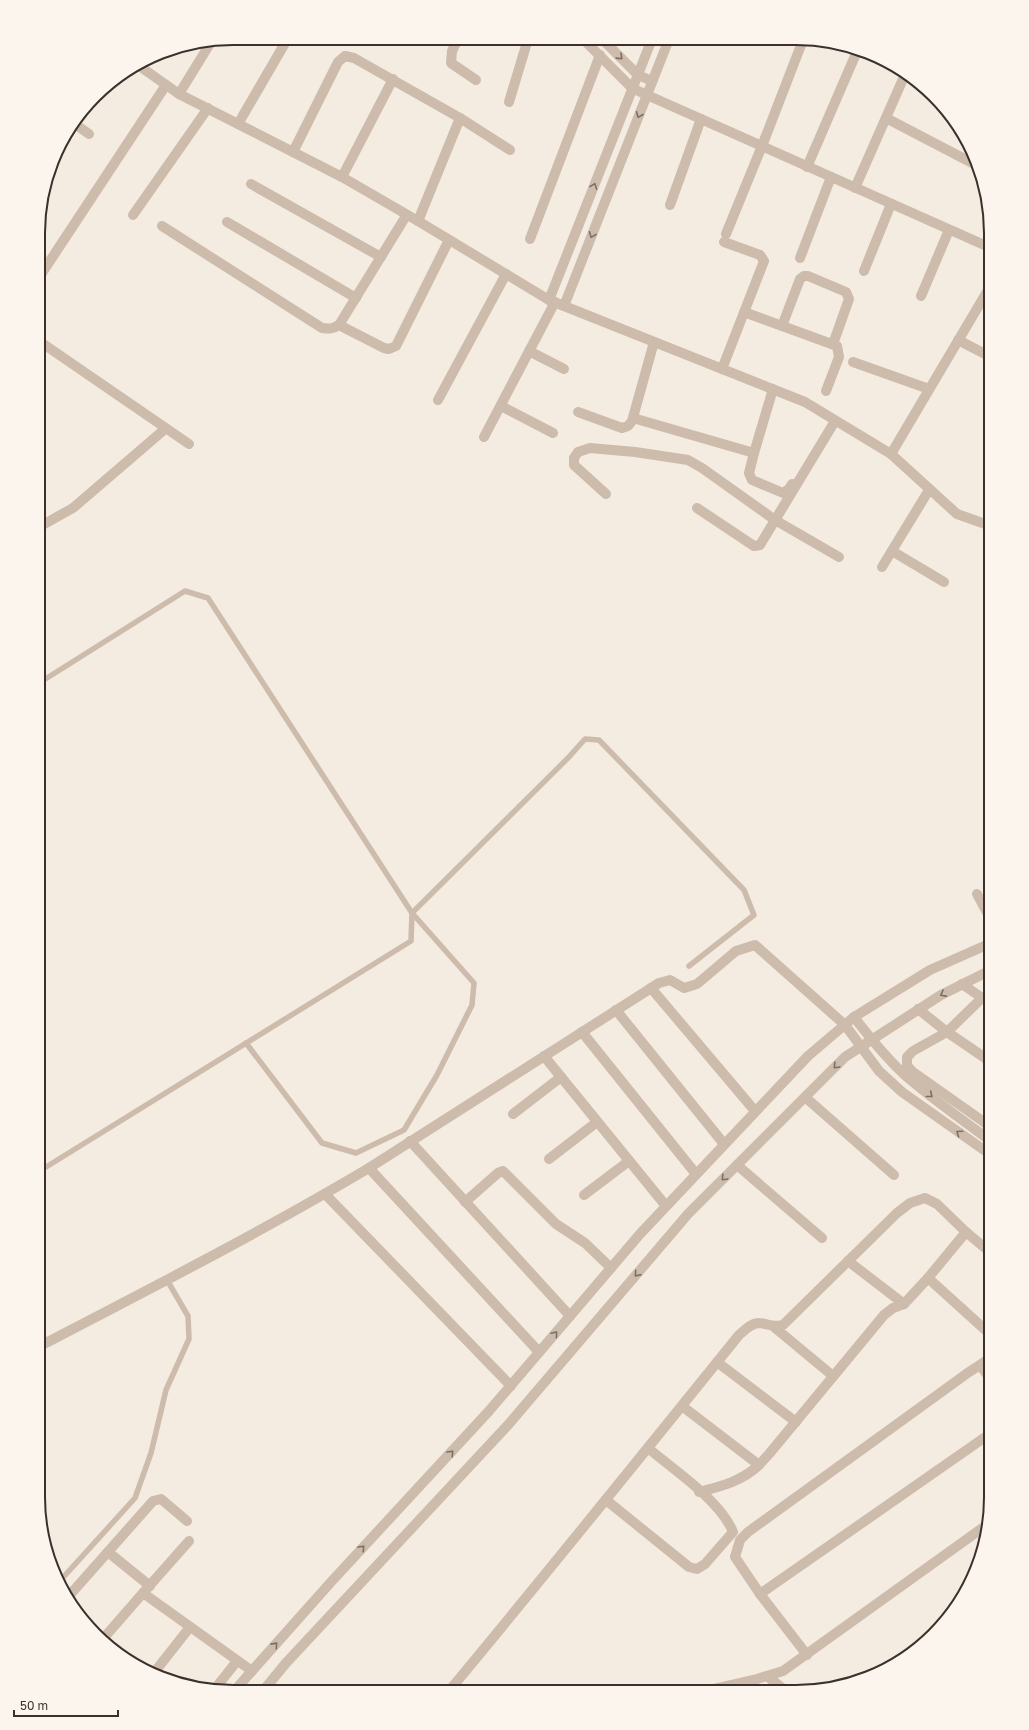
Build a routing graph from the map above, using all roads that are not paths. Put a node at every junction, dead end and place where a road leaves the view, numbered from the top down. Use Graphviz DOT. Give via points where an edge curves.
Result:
graph roads {
  1 [pos="284,45"];
  2 [pos="455,45"];
  3 [pos="526,45"];
  4 [pos="589,45"];
  5 [pos="608,45"];
  6 [pos="650,45"];
  7 [pos="667,45"];
  8 [pos="801,45"];
  9 [pos="208,47"];
  10 [pos="600,55"];
  11 [pos="856,55"];
  12 [pos="142,69"];
  13 [pos="638,75"];
  14 [pos="394,79"];
  15 [pos="903,79"];
  16 [pos="476,80"];
  17 [pos="652,81"];
  18 [pos="166,85"];
  19 [pos="632,88"];
  20 [pos="179,94"];
  21 [pos="647,95"];
  22 [pos="509,102"];
  23 [pos="208,108"];
  24 [pos="460,118"];
  25 [pos="886,118"];
  26 [pos="701,119"];
  27 [pos="238,124"];
  28 [pos="78,126"];
  29 [pos="89,134"];
  30 [pos="762,146"];
  31 [pos="510,150"];
  32 [pos="293,152"];
  33 [pos="970,162"];
  34 [pos="807,167"];
  35 [pos="831,177"];
  36 [pos="342,178"];
  37 [pos="250,184"];
  38 [pos="855,188"];
  39 [pos="891,204"];
  40 [pos="670,205"];
  41 [pos="133,215"];
  42 [pos="406,216"];
  43 [pos="418,221"];
  44 [pos="227,222"];
  45 [pos="162,226"];
  46 [pos="949,230"];
  47 [pos="530,239"];
  48 [pos="449,240"];
  49 [pos="984,245"];
  50 [pos="381,257"];
  51 [pos="800,258"];
  52 [pos="45,268"];
  53 [pos="864,270"];
  54 [pos="506,274"];
  55 [pos="921,296"];
  56 [pos="984,297"];
  57 [pos="356,298"];
  58 [pos="556,303"];
  59 [pos="744,312"];
  60 [pos="339,325"];
  61 [pos="782,326"];
  62 [pos="958,340"];
  63 [pos="654,342"];
  64 [pos="833,344"];
  65 [pos="45,345"];
  66 [pos="529,351"];
  67 [pos="984,353"];
  68 [pos="853,362"];
  69 [pos="564,369"];
  70 [pos="722,369"];
  71 [pos="773,389"];
  72 [pos="929,389"];
  73 [pos="826,391"];
  74 [pos="438,400"];
  75 [pos="500,406"];
  76 [pos="578,412"];
  77 [pos="633,418"];
  78 [pos="835,421"];
  79 [pos="166,429"];
  80 [pos="553,433"];
  81 [pos="484,437"];
  82 [pos="188,444"];
  83 [pos="754,453"];
  84 [pos="891,454"];
  85 [pos="800,468"];
  86 [pos="930,490"];
  87 [pos="606,494"];
  88 [pos="697,508"];
  89 [pos="775,520"];
  90 [pos="45,523"];
  91 [pos="984,524"];
  92 [pos="892,551"];
  93 [pos="839,557"];
  94 [pos="882,567"];
  95 [pos="944,582"];
  96 [pos="45,679"];
  97 [pos="977,894"];
  98 [pos="984,907"];
  99 [pos="412,913"];
  100 [pos="984,946"];
  101 [pos="689,966"];
  102 [pos="984,973"];
  103 [pos="962,984"];
  104 [pos="651,988"];
  105 [pos="982,998"];
  106 [pos="918,1009"];
  107 [pos="616,1010"];
  108 [pos="854,1017"];
  109 [pos="845,1025"];
  110 [pos="582,1032"];
  111 [pos="947,1032"];
  112 [pos="872,1039"];
  113 [pos="246,1043"];
  114 [pos="861,1046"];
  115 [pos="544,1056"];
  116 [pos="984,1057"];
  117 [pos="561,1077"];
  118 [pos="805,1097"];
  119 [pos="755,1111"];
  120 [pos="512,1114"];
  121 [pos="984,1118"];
  122 [pos="597,1122"];
  123 [pos="984,1136"];
  124 [pos="410,1141"];
  125 [pos="724,1144"];
  126 [pos="984,1150"];
  127 [pos="549,1159"];
  128 [pos="629,1161"];
  129 [pos="736,1165"];
  130 [pos="45,1168"];
  131 [pos="369,1168"];
  132 [pos="696,1174"];
  133 [pos="894,1176"];
  134 [pos="325,1194"];
  135 [pos="584,1195"];
  136 [pos="465,1202"];
  137 [pos="666,1206"];
  138 [pos="966,1232"];
  139 [pos="822,1238"];
  140 [pos="984,1246"];
  141 [pos="848,1261"];
  142 [pos="611,1268"];
  143 [pos="928,1278"];
  144 [pos="167,1280"];
  145 [pos="904,1304"];
  146 [pos="570,1316"];
  147 [pos="774,1327"];
  148 [pos="984,1329"];
  149 [pos="45,1342"];
  150 [pos="539,1352"];
  151 [pos="717,1362"];
  152 [pos="984,1362"];
  153 [pos="980,1365"];
  154 [pos="984,1370"];
  155 [pos="833,1376"];
  156 [pos="511,1386"];
  157 [pos="682,1406"];
  158 [pos="796,1422"];
  159 [pos="984,1438"];
  160 [pos="648,1448"];
  161 [pos="759,1465"];
  162 [pos="700,1492"];
  163 [pos="606,1500"];
  164 [pos="187,1521"];
  165 [pos="981,1529"];
  166 [pos="737,1536"];
  167 [pos="189,1541"];
  168 [pos="108,1552"];
  169 [pos="63,1578"];
  170 [pos="146,1590"];
  171 [pos="71,1593"];
  172 [pos="760,1594"];
  173 [pos="190,1627"];
  174 [pos="106,1635"];
  175 [pos="807,1655"];
  176 [pos="237,1661"];
  177 [pos="156,1669"];
  178 [pos="252,1671"];
  179 [pos="767,1676"];
  180 [pos="218,1685"];
  181 [pos="239,1685"];
  182 [pos="267,1685"];
  183 [pos="454,1685"];
  184 [pos="729,1685"];
  185 [pos="778,1685"];
  1 -- 27 [label="street"];
  2 -- 16 [label="street" via="451,63"];
  3 -- 22 [label="street"];
  4 -- 10 [label="street"];
  5 -- 13 [label="street, one-way"];
  6 -- 13 [label="street"];
  7 -- 17 [label="street"];
  8 -- 30 [label="street"];
  9 -- 20 [label="street"];
  10 -- 19 [label="street"];
  10 -- 47 [label="street"];
  11 -- 34 [label="street"];
  12 -- 18 [label="street"];
  13 -- 17 [label="street"];
  13 -- 19 [label="street"];
  14 -- 24 [label="street"];
  14 -- 32 [label="street" via="354,58 345,56 338,62"];
  14 -- 36 [label="street"];
  15 -- 25 [label="street"];
  17 -- 21 [label="street"];
  18 -- 20 [label="street"];
  18 -- 52 [label="street"];
  19 -- 21 [label="street"];
  58 -- 19 [label="street, one-way"];
  20 -- 23 [label="street"];
  21 -- 26 [label="street"];
  21 -- 58 [label="street, one-way"];
  23 -- 27 [label="street"];
  23 -- 41 [label="street"];
  24 -- 31 [label="street"];
  24 -- 43 [label="street"];
  25 -- 33 [label="street"];
  25 -- 38 [label="street"];
  26 -- 30 [label="street"];
  26 -- 40 [label="street"];
  27 -- 32 [label="street"];
  28 -- 29 [label="street"];
  30 -- 34 [label="street"];
  30 -- 59 [label="street" via="725,238 760,255 764,261"];
  32 -- 36 [label="street"];
  34 -- 35 [label="street"];
  35 -- 38 [label="street"];
  35 -- 51 [label="street"];
  36 -- 42 [label="street"];
  37 -- 50 [label="street"];
  38 -- 39 [label="street"];
  39 -- 46 [label="street"];
  39 -- 53 [label="street"];
  42 -- 43 [label="street"];
  42 -- 50 [label="street"];
  43 -- 48 [label="street"];
  44 -- 57 [label="street"];
  45 -- 60 [label="street" via="322,328 334,328"];
  46 -- 49 [label="street"];
  46 -- 55 [label="street"];
  48 -- 54 [label="street"];
  48 -- 60 [label="street" via="396,346 389,350"];
  50 -- 57 [label="street"];
  54 -- 58 [label="street"];
  54 -- 74 [label="street"];
  56 -- 62 [label="street"];
  57 -- 60 [label="street"];
  58 -- 63 [label="street"];
  58 -- 66 [label="street"];
  59 -- 61 [label="street"];
  59 -- 70 [label="street"];
  61 -- 64 [label="street"];
  61 -- 64 [label="street" via="800,279 808,276 848,295 849,299"];
  62 -- 67 [label="street"];
  62 -- 72 [label="street"];
  63 -- 70 [label="street"];
  63 -- 77 [label="street"];
  64 -- 73 [label="street" via="837,346 839,357"];
  65 -- 79 [label="street"];
  66 -- 69 [label="street"];
  66 -- 75 [label="street"];
  68 -- 72 [label="street"];
  70 -- 71 [label="street"];
  71 -- 78 [label="street" via="805,402"];
  71 -- 83 [label="street"];
  72 -- 84 [label="street"];
  75 -- 80 [label="street"];
  75 -- 81 [label="street"];
  76 -- 77 [label="street" via="622,428 628,426"];
  77 -- 83 [label="street"];
  78 -- 84 [label="street"];
  78 -- 89 [label="street"];
  79 -- 82 [label="street"];
  79 -- 90 [label="street" via="73,508"];
  83 -- 85 [label="street" via="749,473 752,480 783,492 789,489"];
  84 -- 86 [label="street"];
  86 -- 91 [label="street" via="957,514"];
  86 -- 92 [label="street"];
  87 -- 89 [label="street" via="574,464 578,452 590,448 606,448 688,460"];
  88 -- 89 [label="street" via="754,546 760,545"];
  89 -- 93 [label="street"];
  92 -- 94 [label="street"];
  92 -- 95 [label="street"];
  96 -- 99 [label="lane" via="185,591 208,598"];
  97 -- 98 [label="street"];
  99 -- 101 [label="lane" via="563,764 585,738 599,740 744,890 754,916"];
  99 -- 113 [label="lane" via="411,941"];
  99 -- 113 [label="lane" via="474,983 472,1005 437,1075 404,1130 356,1153 322,1143"];
  100 -- 108 [label="street" via="930,970"];
  102 -- 103 [label="street"];
  103 -- 105 [label="street"];
  103 -- 106 [label="street, one-way"];
  104 -- 107 [label="street"];
  104 -- 109 [label="street" via="670,980 684,988 697,984 736,951 755,945"];
  104 -- 119 [label="street"];
  105 -- 111 [label="street"];
  106 -- 111 [label="street"];
  106 -- 112 [label="street"];
  107 -- 110 [label="street"];
  107 -- 125 [label="street"];
  108 -- 109 [label="street"];
  108 -- 112 [label="street"];
  109 -- 114 [label="street"];
  109 -- 119 [label="street" via="808,1056"];
  110 -- 115 [label="street"];
  110 -- 132 [label="street"];
  111 -- 116 [label="street"];
  111 -- 121 [label="street" via="913,1051 907,1057 907,1066"];
  112 -- 114 [label="street"];
  112 -- 123 [label="street, one-way" via="907,1076"];
  113 -- 130 [label="lane"];
  114 -- 118 [label="street, one-way" via="845,1056"];
  126 -- 114 [label="street, one-way" via="902,1092 879,1071"];
  115 -- 117 [label="street"];
  115 -- 124 [label="street"];
  117 -- 120 [label="street"];
  117 -- 122 [label="street"];
  118 -- 129 [label="street"];
  118 -- 133 [label="street"];
  119 -- 125 [label="street"];
  122 -- 127 [label="street"];
  122 -- 128 [label="street"];
  124 -- 131 [label="street"];
  124 -- 136 [label="street"];
  125 -- 132 [label="street"];
  128 -- 135 [label="street"];
  128 -- 137 [label="street"];
  129 -- 139 [label="street"];
  129 -- 182 [label="street, one-way" via="688,1214 508,1425"];
  131 -- 134 [label="street"];
  131 -- 150 [label="street"];
  132 -- 137 [label="street"];
  134 -- 144 [label="street"];
  134 -- 156 [label="street"];
  136 -- 142 [label="street" via="502,1171 556,1224 585,1243"];
  136 -- 146 [label="street"];
  137 -- 142 [label="street"];
  138 -- 140 [label="street"];
  138 -- 141 [label="street" via="937,1204 926,1198 910,1203 896,1213"];
  138 -- 143 [label="street"];
  141 -- 145 [label="street"];
  141 -- 147 [label="street" via="783,1325"];
  142 -- 146 [label="street"];
  143 -- 145 [label="street"];
  143 -- 148 [label="street"];
  144 -- 149 [label="street"];
  144 -- 169 [label="lane" via="188,1316 189,1339 166,1390 151,1453 135,1498"];
  145 -- 155 [label="street" via="884,1315"];
  150 -- 146 [label="street, one-way"];
  147 -- 151 [label="street" via="759,1323 749,1326"];
  147 -- 155 [label="street"];
  150 -- 156 [label="street"];
  151 -- 157 [label="street"];
  151 -- 158 [label="street"];
  152 -- 153 [label="street"];
  153 -- 154 [label="street"];
  153 -- 166 [label="street" via="748,1532"];
  155 -- 158 [label="street"];
  178 -- 156 [label="street, one-way"];
  157 -- 160 [label="street"];
  157 -- 161 [label="street"];
  158 -- 161 [label="street"];
  159 -- 172 [label="street"];
  160 -- 162 [label="street"];
  160 -- 163 [label="street"];
  161 -- 162 [label="street" via="750,1474 730,1484"];
  162 -- 166 [label="street" via="715,1505"];
  163 -- 166 [label="street" via="679,1560 693,1568 697,1569 705,1564"];
  163 -- 183 [label="street"];
  164 -- 168 [label="street" via="165,1501 156,1499"];
  165 -- 175 [label="street"];
  166 -- 172 [label="street" via="735,1557"];
  167 -- 170 [label="street"];
  168 -- 170 [label="street"];
  168 -- 171 [label="street"];
  170 -- 173 [label="street"];
  170 -- 174 [label="street"];
  172 -- 175 [label="street"];
  173 -- 176 [label="street"];
  173 -- 177 [label="street"];
  175 -- 179 [label="street" via="783,1671"];
  176 -- 178 [label="street"];
  176 -- 180 [label="street"];
  178 -- 181 [label="street"];
  179 -- 184 [label="street"];
  179 -- 185 [label="street"];
}
